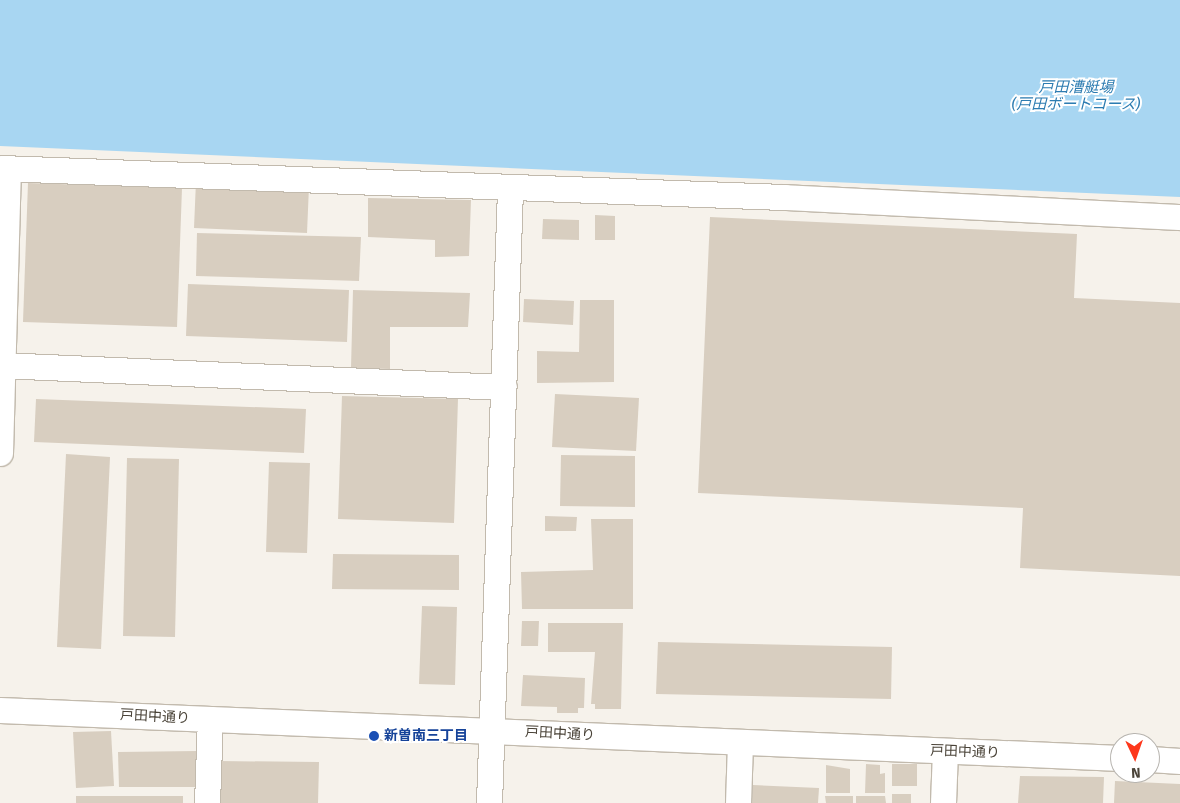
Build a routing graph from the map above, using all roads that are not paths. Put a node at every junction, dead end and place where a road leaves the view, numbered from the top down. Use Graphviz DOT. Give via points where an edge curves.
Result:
graph roads {
  1 [pos="4,168"];
  2 [pos="510,189"];
  3 [pos="1180,217"];
  4 [pos="1,365"];
  5 [pos="504,387"];
  6 [pos="0,453"];
  7 [pos="0,710"];
  8 [pos="210,719"];
  9 [pos="491,731"];
  10 [pos="740,742"];
  11 [pos="945,751"];
  12 [pos="1110,758"];
  13 [pos="1160,760"];
  14 [pos="1180,761"];
  15 [pos="207,803"];
  16 [pos="489,803"];
  17 [pos="738,803"];
  18 [pos="943,803"];
  1 -- 2 [label="street"];
  1 -- 4 [label="street"];
  2 -- 3 [label="street" via="784,197"];
  2 -- 5 [label="street"];
  4 -- 5 [label="street"];
  4 -- 6 [label="street"];
  5 -- 9 [label="street"];
  7 -- 8 [label="street, 戸田中通り"];
  8 -- 9 [label="street, 戸田中通り"];
  8 -- 15 [label="street"];
  9 -- 10 [label="street, 戸田中通り"];
  9 -- 16 [label="street"];
  10 -- 11 [label="street, 戸田中通り"];
  10 -- 17 [label="street"];
  11 -- 12 [label="street, 戸田中通り"];
  11 -- 18 [label="street"];
  13 -- 14 [label="street"];
}
